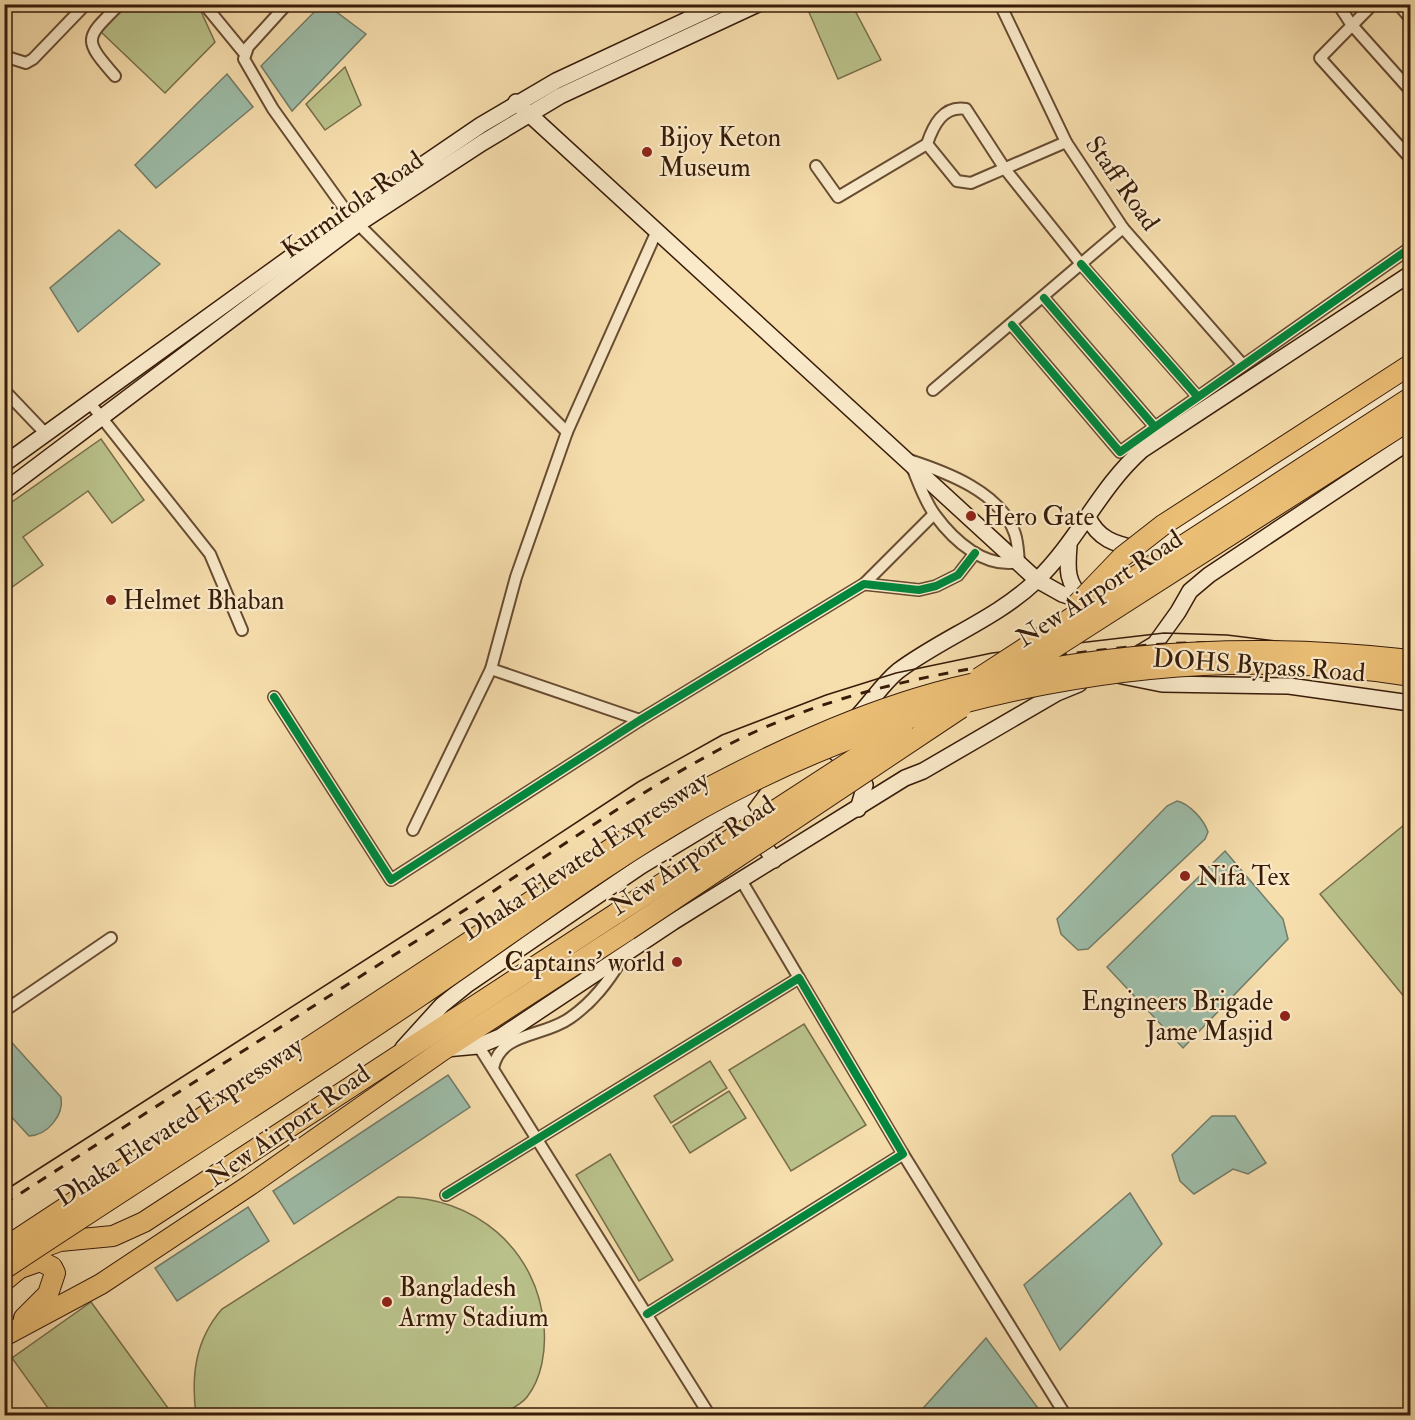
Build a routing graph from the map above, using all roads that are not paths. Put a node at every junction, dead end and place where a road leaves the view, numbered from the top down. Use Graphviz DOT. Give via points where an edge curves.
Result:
graph roads {
  1 [pos="86,4"];
  2 [pos="120,4"];
  3 [pos="204,4"];
  4 [pos="287,4"];
  5 [pos="721,4"];
  6 [pos="758,4"];
  7 [pos="1000,4"];
  8 [pos="1338,4"];
  9 [pos="1373,4"];
  10 [pos="1398,4"];
  11 [pos="693,10"];
  12 [pos="1410,18"];
  13 [pos="1352,25"];
  14 [pos="244,54"];
  15 [pos="4,57"];
  16 [pos="115,76"];
  17 [pos="1410,90"];
  18 [pos="516,102"];
  19 [pos="529,114"];
  20 [pos="1066,142"];
  21 [pos="927,144"];
  22 [pos="1410,158"];
  23 [pos="816,166"];
  24 [pos="1005,169"];
  25 [pos="354,220"];
  26 [pos="1123,228"];
  27 [pos="656,233"];
  28 [pos="1410,248"];
  29 [pos="1081,264"];
  30 [pos="1410,274"];
  31 [pos="1044,298"];
  32 [pos="1012,325"];
  33 [pos="1144,335"];
  34 [pos="1089,350"];
  35 [pos="1243,365"];
  36 [pos="1410,365"];
  37 [pos="1410,381"];
  38 [pos="4,390"];
  39 [pos="933,390"];
  40 [pos="1410,398"];
  41 [pos="90,403"];
  42 [pos="102,418"];
  43 [pos="1409,428"];
  44 [pos="567,432"];
  45 [pos="46,434"];
  46 [pos="909,460"];
  47 [pos="4,464"];
  48 [pos="4,491"];
  49 [pos="1243,492"];
  50 [pos="934,514"];
  51 [pos="1210,514"];
  52 [pos="1088,517"];
  53 [pos="1275,531"];
  54 [pos="1069,546"];
  55 [pos="1151,552"];
  56 [pos="975,553"];
  57 [pos="1238,555"];
  58 [pos="1019,562"];
  59 [pos="1178,576"];
  60 [pos="1037,580"];
  61 [pos="864,584"];
  62 [pos="1190,591"];
  63 [pos="1088,602"];
  64 [pos="1057,626"];
  65 [pos="242,630"];
  66 [pos="1410,660"];
  67 [pos="491,669"];
  68 [pos="1104,673"];
  69 [pos="1410,676"];
  70 [pos="274,697"];
  71 [pos="1410,703"];
  72 [pos="862,712"];
  73 [pos="639,720"];
  74 [pos="826,745"];
  75 [pos="905,778"];
  76 [pos="738,806"];
  77 [pos="858,809"];
  78 [pos="413,830"];
  79 [pos="774,860"];
  80 [pos="741,880"];
  81 [pos="111,938"];
  82 [pos="626,953"];
  83 [pos="799,978"];
  84 [pos="4,1011"];
  85 [pos="473,1039"];
  86 [pos="507,1043"];
  87 [pos="393,1059"];
  88 [pos="493,1068"];
  89 [pos="537,1136"];
  90 [pos="903,1154"];
  91 [pos="446,1194"];
  92 [pos="4,1248"];
  93 [pos="9,1273"];
  94 [pos="647,1314"];
  95 [pos="4,1335"];
  96 [pos="710,1416"];
  97 [pos="1066,1416"];
  1 -- 15 [label="street" via="33,60 26,63"];
  2 -- 16 [label="street" via="91,38 92,49"];
  3 -- 14 [label="street"];
  4 -- 14 [label="street"];
  5 -- 11 [label="main road, Kurmitola Road"];
  6 -- 19 [label="main road, Kurmitola Road"];
  7 -- 20 [label="street, Staff Road"];
  8 -- 13 [label="street"];
  9 -- 13 [label="street"];
  10 -- 12 [label="street"];
  11 -- 18 [label="main road, Kurmitola Road"];
  13 -- 17 [label="street"];
  13 -- 22 [label="street" via="1320,58"];
  14 -- 25 [label="street" via="273,108"];
  18 -- 19 [label="main road"];
  18 -- 25 [label="main road, Kurmitola Road"];
  19 -- 25 [label="main road, Kurmitola Road"];
  19 -- 27 [label="main road"];
  20 -- 24 [label="street"];
  20 -- 26 [label="street, Staff Road"];
  21 -- 23 [label="street" via="838,197"];
  21 -- 24 [label="street" via="963,184"];
  21 -- 24 [label="street" via="935,122 942,115 958,108 966,110"];
  24 -- 29 [label="street"];
  25 -- 41 [label="main road, Kurmitola Road"];
  25 -- 42 [label="main road, Kurmitola Road"];
  25 -- 44 [label="street"];
  26 -- 29 [label="street"];
  26 -- 35 [label="street, Staff Road"];
  27 -- 44 [label="street"];
  27 -- 46 [label="main road"];
  28 -- 35 [label="street"];
  29 -- 31 [label="street"];
  29 -- 33 [label="street"];
  30 -- 52 [label="main road" via="1142,450 1106,487"];
  31 -- 32 [label="street"];
  31 -- 34 [label="street"];
  32 -- 34 [label="street" via="1120,452 1155,427"];
  32 -- 39 [label="street"];
  33 -- 34 [label="street" via="1198,397 1155,427"];
  33 -- 35 [label="street" via="1198,397"];
  36 -- 64 [label="highway, bridge" via="1155,530 1122,557"];
  37 -- 49 [label="main road"];
  38 -- 45 [label="street"];
  40 -- 64 [label="highway, New Airport Road, bridge"];
  41 -- 42 [label="street"];
  41 -- 45 [label="main road, Kurmitola Road"];
  42 -- 48 [label="main road, Kurmitola Road"];
  42 -- 65 [label="street" via="210,554"];
  43 -- 53 [label="main road"];
  43 -- 85 [label="highway, New Airport Road, bridge" via="1000,682 628,930"];
  44 -- 67 [label="street" via="516,577"];
  45 -- 47 [label="main road, Kurmitola Road"];
  46 -- 50 [label="street"];
  46 -- 58 [label="main road"];
  46 -- 58 [label="street" via="948,473 981,493 1012,526"];
  49 -- 51 [label="main road"];
  49 -- 53 [label="main road" via="1243,506 1252,518"];
  50 -- 56 [label="street"];
  50 -- 61 [label="street"];
  51 -- 55 [label="main road"];
  51 -- 57 [label="main road" via="1224,515 1240,535"];
  52 -- 54 [label="main road"];
  52 -- 55 [label="main road" via="1101,537"];
  53 -- 57 [label="main road"];
  54 -- 60 [label="main road"];
  54 -- 63 [label="main road" via="1067,576"];
  55 -- 59 [label="main road"];
  56 -- 58 [label="street" via="1000,564"];
  56 -- 61 [label="street" via="958,575 936,586 919,590"];
  57 -- 62 [label="main road"];
  58 -- 60 [label="main road"];
  59 -- 62 [label="main road"];
  59 -- 63 [label="main road" via="1124,608"];
  60 -- 63 [label="main road"];
  60 -- 72 [label="main road" via="1008,604 896,673"];
  61 -- 73 [label="street"];
  62 -- 68 [label="main road" via="1155,644"];
  64 -- 87 [label="highway, New Airport Road, bridge"];
  66 -- 92 [label="highway, Dhaka Elevated Expressway, bridge" via="1309,650 1220,650 1118,659 952,688 835,728 724,779 658,817"];
  67 -- 73 [label="street"];
  67 -- 78 [label="street"];
  68 -- 71 [label="main road, DOHS Bypass Road" via="1162,684 1289,686"];
  68 -- 75 [label="main road" via="1057,693"];
  69 -- 93 [label="highway, Dhaka Elevated Expressway, bridge" via="1254,665 1072,680 999,693 913,716 836,744 728,793 672,825"];
  70 -- 73 [label="street" via="391,880"];
  72 -- 74 [label="main road"];
  72 -- 75 [label="main road" via="858,735 873,760 884,773"];
  74 -- 76 [label="main road" via="764,775"];
  74 -- 77 [label="main road" via="854,767 865,784"];
  75 -- 77 [label="main road"];
  76 -- 79 [label="main road"];
  76 -- 87 [label="main road" via="641,866 468,984 442,1005"];
  77 -- 79 [label="main road"];
  79 -- 80 [label="main road"];
  80 -- 82 [label="main road"];
  80 -- 83 [label="street"];
  81 -- 84 [label="street"];
  82 -- 85 [label="main road" via="500,1037"];
  82 -- 86 [label="street" via="607,984 582,1009 549,1029"];
  83 -- 89 [label="street"];
  83 -- 90 [label="street"];
  85 -- 86 [label="street"];
  85 -- 88 [label="street"];
  85 -- 95 [label="highway, New Airport Road" via="443,1050 101,1284"];
  86 -- 88 [label="street" via="496,1055"];
  87 -- 93 [label="highway, New Airport Road" via="144,1222 113,1236 46,1246"];
  88 -- 89 [label="street"];
  89 -- 91 [label="street"];
  89 -- 94 [label="street"];
  90 -- 94 [label="street"];
  90 -- 97 [label="street"];
  93 -- 95 [label="highway" via="40,1261 55,1273 48,1294"];
  94 -- 96 [label="street"];
}
